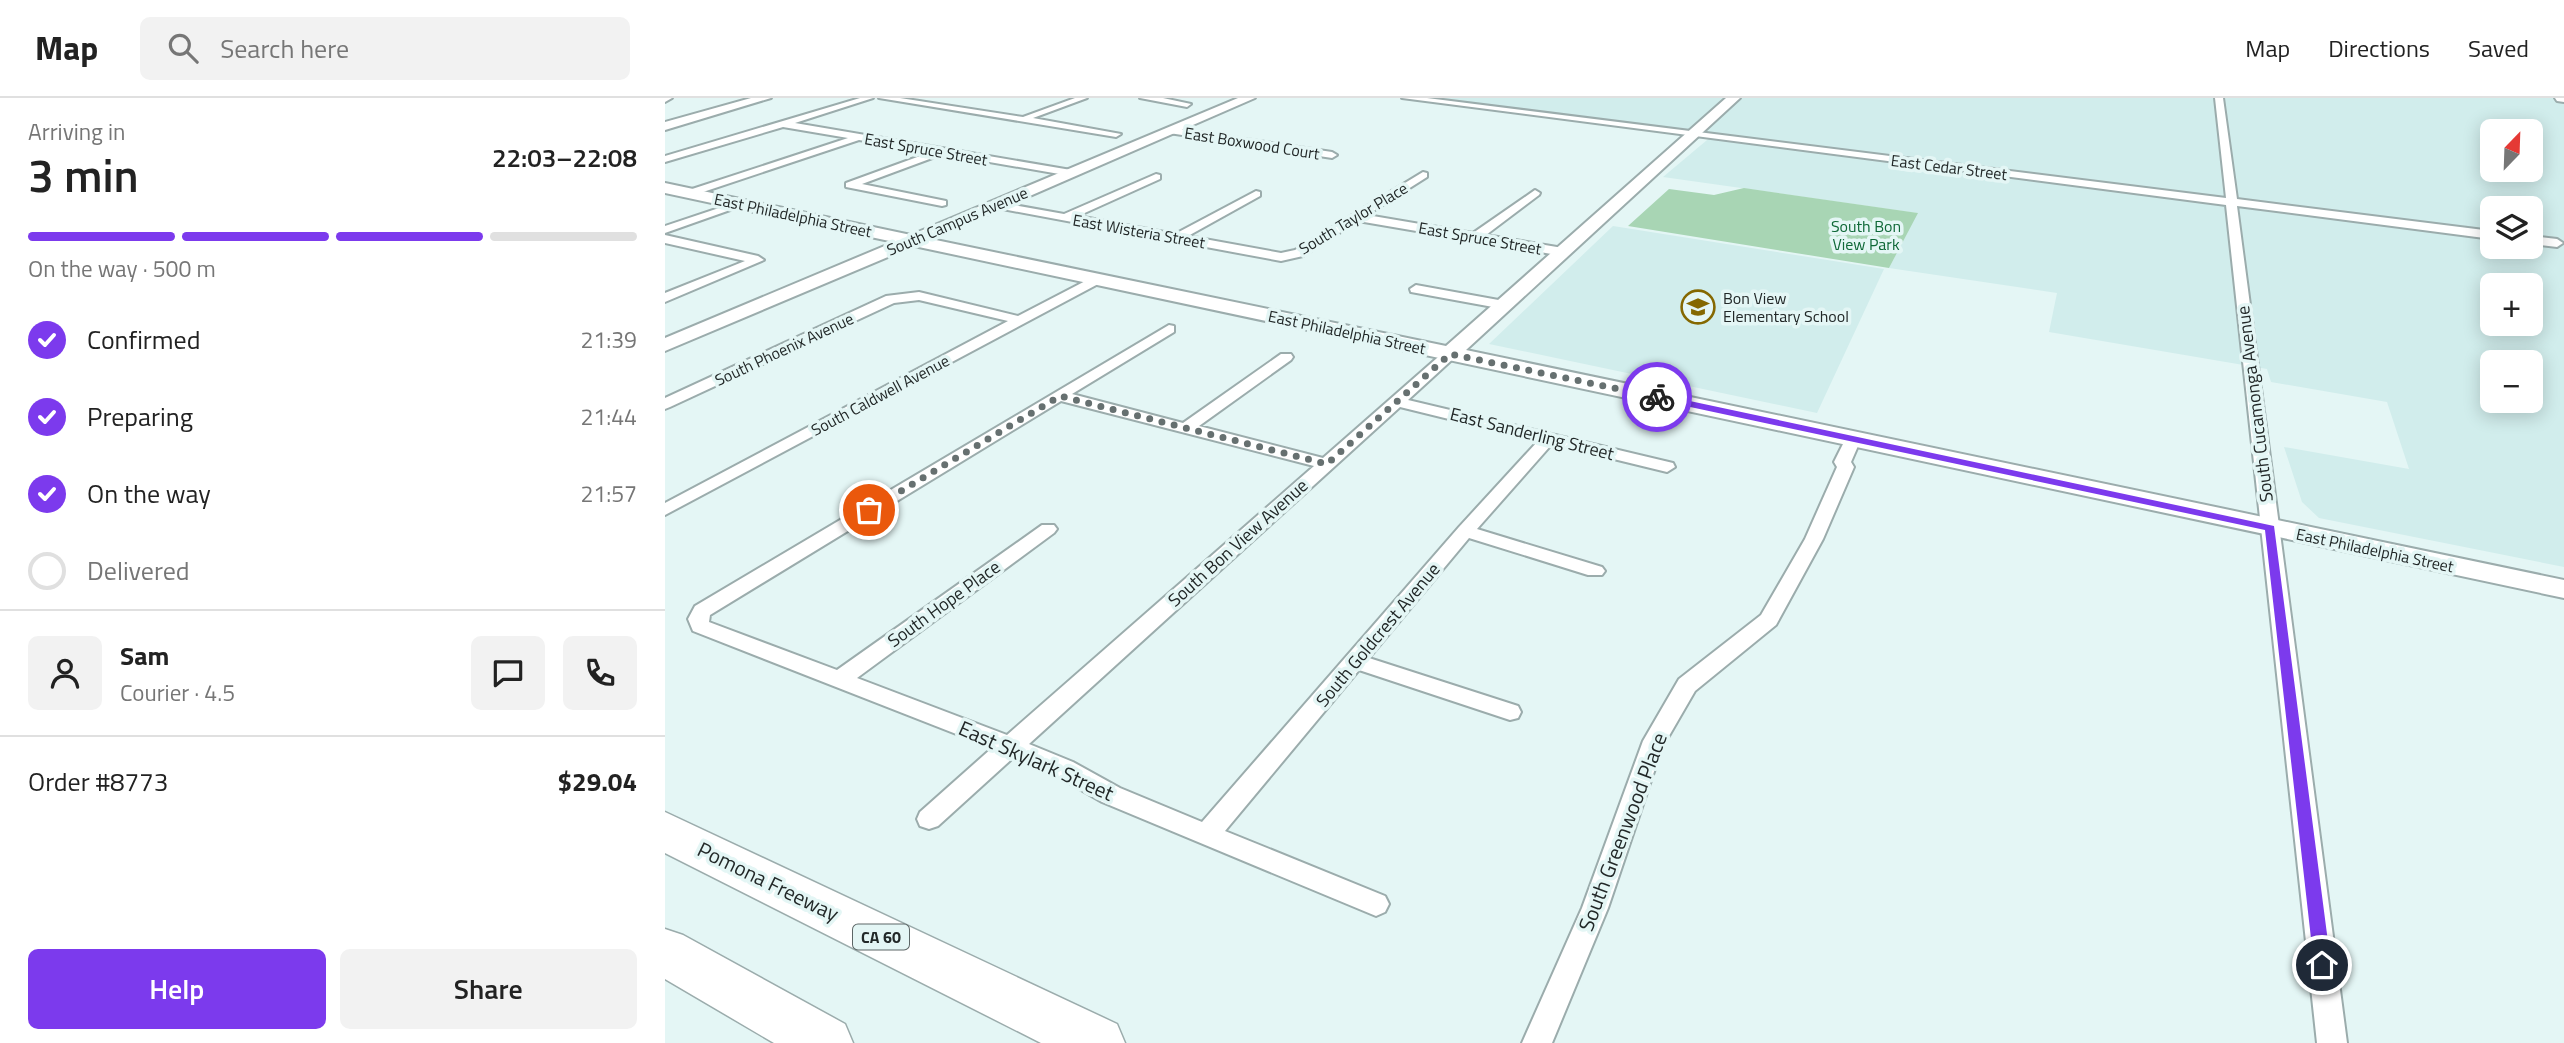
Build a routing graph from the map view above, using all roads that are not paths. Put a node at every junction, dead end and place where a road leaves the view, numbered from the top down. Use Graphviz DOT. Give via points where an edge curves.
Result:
graph roads {
  1 [pos="765,98"];
  2 [pos="869,98"];
  3 [pos="883,98"];
  4 [pos="1083,98"];
  5 [pos="1144,98"];
  6 [pos="1248,98"];
  7 [pos="1406,98"];
  8 [pos="1734,98"];
  9 [pos="2219,98"];
  10 [pos="1187,104"];
  11 [pos="1024,118"];
  12 [pos="783,124"];
  13 [pos="665,126"];
  14 [pos="1172,131"];
  15 [pos="1116,134"];
  16 [pos="1692,135"];
  17 [pos="859,138"];
  18 [pos="940,152"];
  19 [pos="1332,155"];
  20 [pos="665,159"];
  21 [pos="1071,173"];
  22 [pos="1423,175"];
  23 [pos="1156,177"];
  24 [pos="665,188"];
  25 [pos="690,193"];
  26 [pos="1535,193"];
  27 [pos="1256,194"];
  28 [pos="942,203"];
  29 [pos="2231,203"];
  30 [pos="741,204"];
  31 [pos="997,205"];
  32 [pos="1356,216"];
  33 [pos="1067,218"];
  34 [pos="665,230"];
  35 [pos="2480,234"];
  36 [pos="1476,237"];
  37 [pos="1177,238"];
  38 [pos="665,239"];
  39 [pos="911,241"];
  40 [pos="2543,241"];
  41 [pos="2557,243"];
  42 [pos="1563,252"];
  43 [pos="1281,257"];
  44 [pos="1095,280"];
  45 [pos="1416,289"];
  46 [pos="665,298"];
  47 [pos="1504,305"];
  48 [pos="1020,320"];
  49 [pos="1169,330"];
  50 [pos="668,342"];
  51 [pos="1450,354"];
  52 [pos="1286,357"];
  53 [pos="1060,396"];
  54 [pos="1398,402"];
  55 [pos="665,404"];
  56 [pos="1186,428"];
  57 [pos="1550,438"];
  58 [pos="1859,440"];
  59 [pos="1327,464"];
  60 [pos="1667,467"];
  61 [pos="665,510"];
  62 [pos="2270,528"];
  63 [pos="1048,529"];
  64 [pos="1465,531"];
  65 [pos="1595,571"];
  66 [pos="2564,589"];
  67 [pos="1356,661"];
  68 [pos="840,679"];
  69 [pos="1510,712"];
  70 [pos="1011,746"];
  71 [pos="929,819"];
  72 [pos="665,831"];
  73 [pos="1207,834"];
  74 [pos="1376,904"];
  75 [pos="665,952"];
  76 [pos="826,1043"];
  77 [pos="1098,1043"];
  78 [pos="1537,1043"];
  79 [pos="2332,1043"];
  1 -- 13 [label="street"];
  2 -- 12 [label="street"];
  3 -- 11 [label="street"];
  4 -- 11 [label="street"];
  5 -- 10 [label="street"];
  6 -- 14 [label="street, South Campus Avenue"];
  7 -- 16 [label="street, East Cedar Street"];
  8 -- 16 [label="street, South Bon View Avenue"];
  9 -- 29 [label="street, South Cucamonga Avenue"];
  11 -- 15 [label="street"];
  12 -- 17 [label="street, East Spruce Street"];
  12 -- 20 [label="street"];
  14 -- 19 [label="street, East Boxwood Court"];
  14 -- 21 [label="street, South Campus Avenue"];
  16 -- 29 [label="street, East Cedar Street"];
  16 -- 42 [label="street, South Bon View Avenue"];
  17 -- 18 [label="street, East Spruce Street"];
  17 -- 25 [label="street"];
  18 -- 21 [label="street, East Spruce Street"];
  18 -- 28 [label="street" via="850,185"];
  21 -- 31 [label="street, South Campus Avenue"];
  22 -- 32 [label="street, South Taylor Place"];
  23 -- 33 [label="street"];
  24 -- 25 [label="street, East Philadelphia Street"];
  25 -- 30 [label="street, East Philadelphia Street"];
  26 -- 36 [label="street"];
  27 -- 37 [label="street"];
  29 -- 35 [label="street, East Cedar Street"];
  29 -- 62 [label="street, South Cucamonga Avenue"];
  30 -- 34 [label="street"];
  30 -- 39 [label="street, East Philadelphia Street"];
  31 -- 33 [label="street, East Wisteria Street"];
  31 -- 39 [label="street, South Campus Avenue"];
  32 -- 36 [label="street, East Spruce Street"];
  32 -- 43 [label="street, South Taylor Place" via="1299,253"];
  33 -- 37 [label="street, East Wisteria Street"];
  36 -- 42 [label="street, East Spruce Street"];
  37 -- 43 [label="street, East Wisteria Street"];
  38 -- 46 [label="street" via="758,260"];
  39 -- 44 [label="street, East Philadelphia Street"];
  39 -- 50 [label="street, South Campus Avenue"];
  40 -- 41 [label="street"];
  42 -- 47 [label="street, South Bon View Avenue"];
  44 -- 48 [label="street, South Caldwell Avenue"];
  44 -- 51 [label="street, East Philadelphia Street"];
  45 -- 47 [label="street"];
  47 -- 51 [label="street, South Bon View Avenue"];
  48 -- 55 [label="street, South Phoenix Avenue" via="903,296"];
  48 -- 61 [label="street, South Caldwell Avenue"];
  49 -- 53 [label="street"];
  51 -- 54 [label="street, South Bon View Avenue"];
  51 -- 58 [label="street, East Philadelphia Street"];
  52 -- 56 [label="street"];
  53 -- 56 [label="street"];
  53 -- 68 [label="street, East Skylark Street" via="702,611 698,619 700,626"];
  54 -- 57 [label="street, East Sanderling Street"];
  54 -- 59 [label="street, South Bon View Avenue"];
  56 -- 59 [label="street"];
  57 -- 60 [label="street, East Sanderling Street"];
  57 -- 64 [label="street, South Goldcrest Avenue"];
  58 -- 62 [label="street, East Philadelphia Street"];
  58 -- 78 [label="street, South Greenwood Place" via="1854,464 1846,467 1814,540 1769,620 1687,685 1651,747 1595,908"];
  59 -- 70 [label="street, South Bon View Avenue"];
  62 -- 66 [label="street, East Philadelphia Street"];
  62 -- 79 [label="street, South Cucamonga Avenue"];
  63 -- 68 [label="street, South Hope Place"];
  64 -- 65 [label="street"];
  64 -- 67 [label="street, South Goldcrest Avenue"];
  67 -- 69 [label="street"];
  67 -- 73 [label="street, South Goldcrest Avenue"];
  68 -- 70 [label="street, East Skylark Street"];
  70 -- 71 [label="street, South Bon View Avenue"];
  70 -- 73 [label="street, East Skylark Street" via="1111,795"];
  72 -- 77 [label="highway, Pomona Freeway / CA 60"];
  73 -- 74 [label="street, East Skylark Street"];
  75 -- 76 [label="highway"];
}
